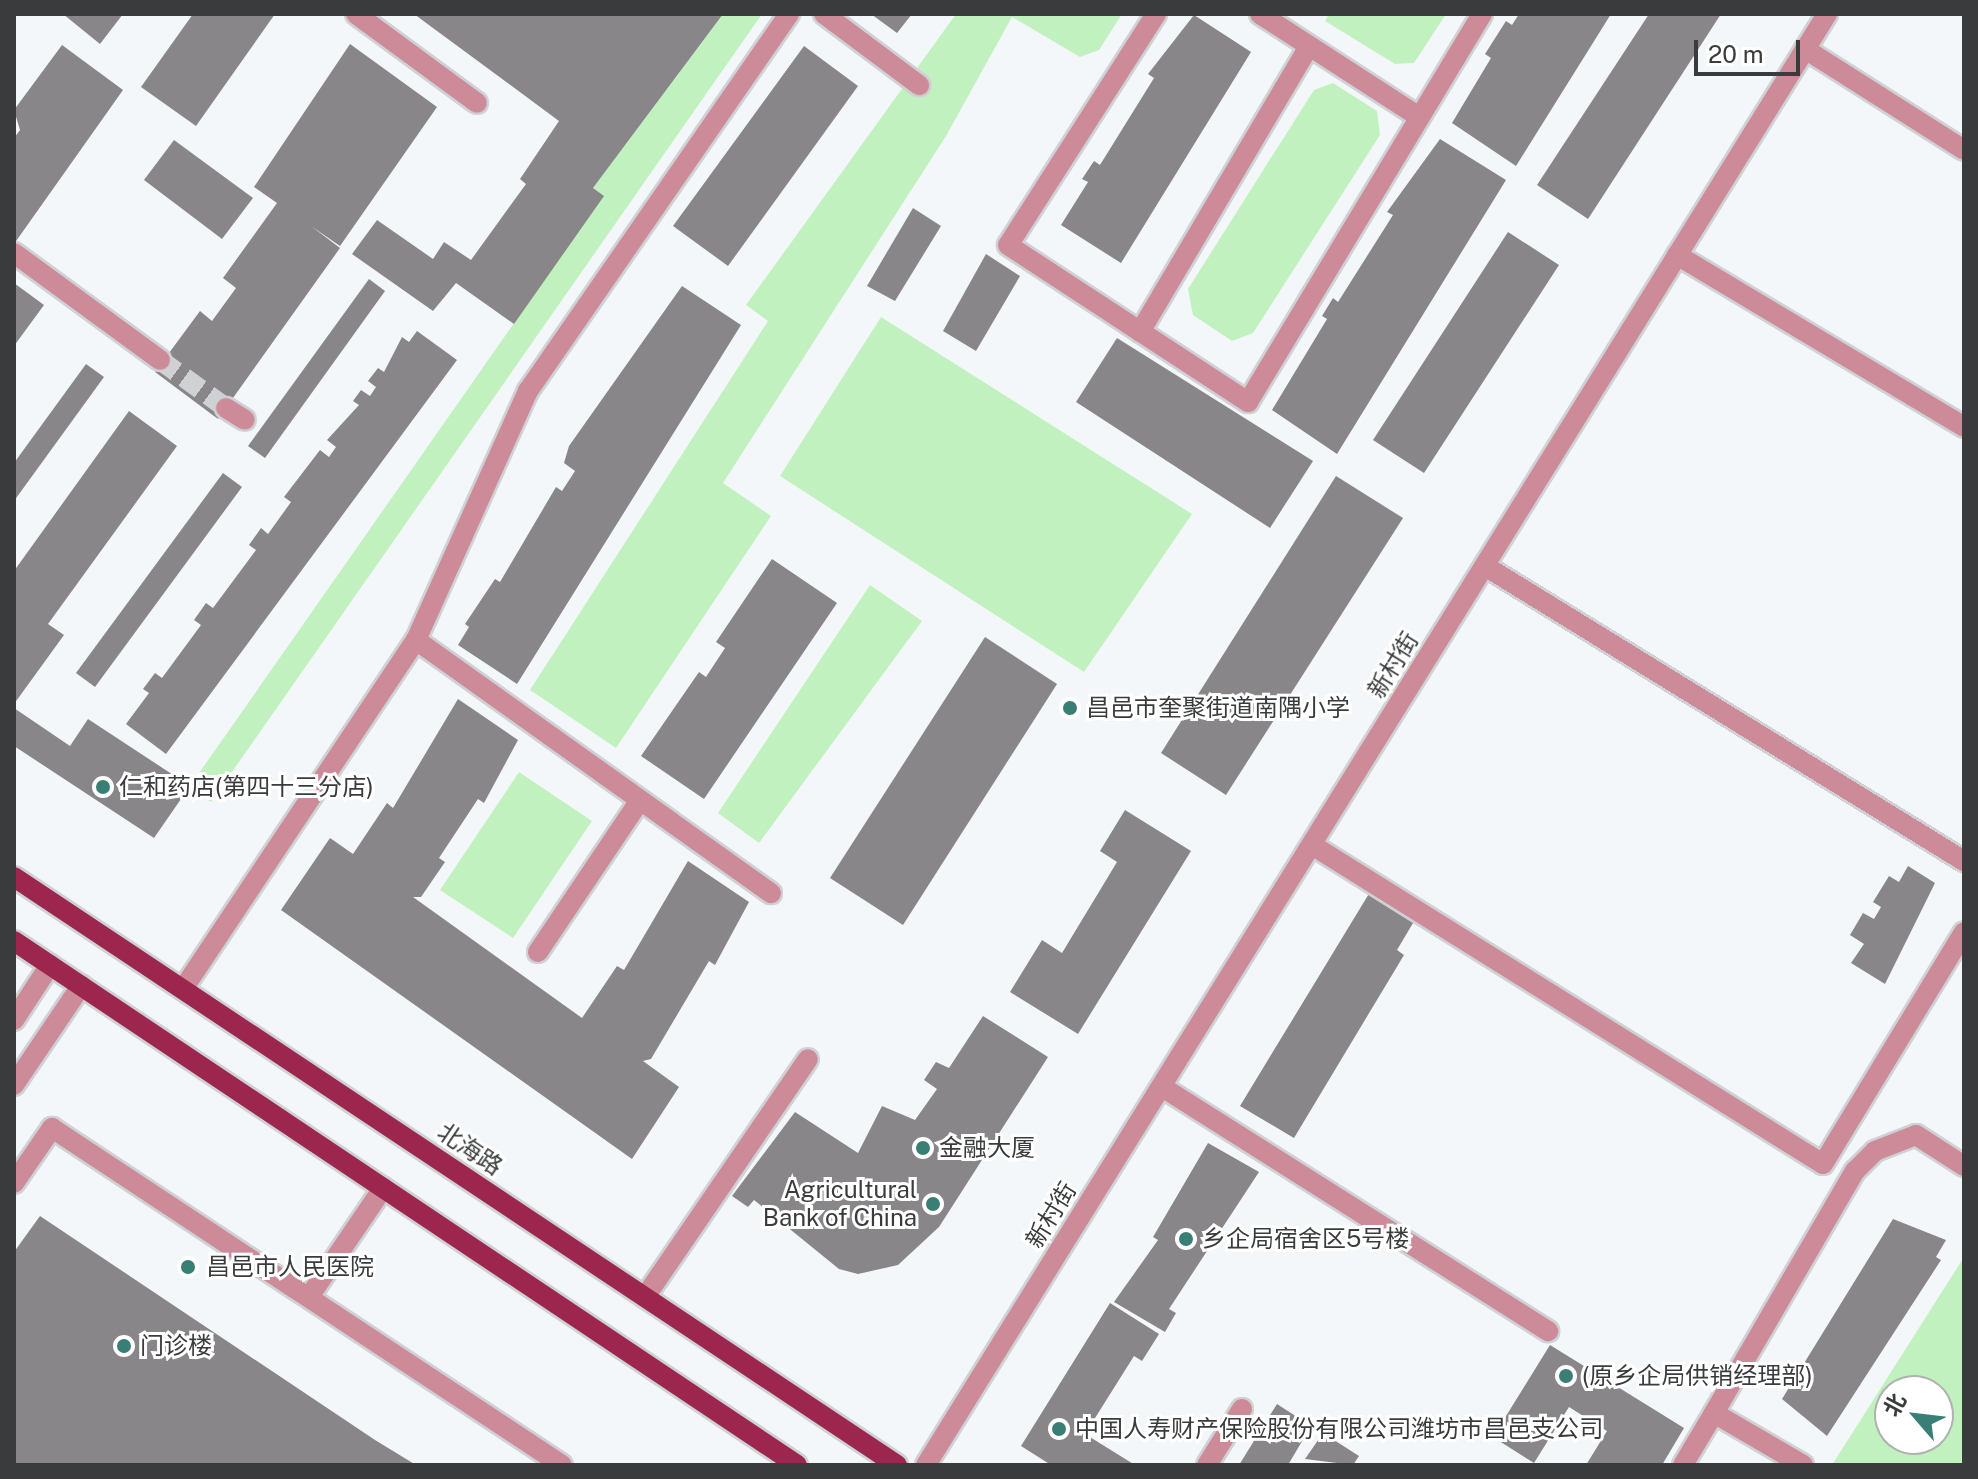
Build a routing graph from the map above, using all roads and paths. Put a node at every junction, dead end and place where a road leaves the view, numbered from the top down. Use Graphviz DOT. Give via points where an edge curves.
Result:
graph roads {
  1 [pos="356,14"];
  2 [pos="789,14"];
  3 [pos="824,14"];
  4 [pos="1156,14"];
  5 [pos="1260,14"];
  6 [pos="1482,14"];
  7 [pos="1827,14"];
  8 [pos="1309,46"];
  9 [pos="1805,49"];
  10 [pos="919,85"];
  11 [pos="477,103"];
  12 [pos="1419,117"];
  13 [pos="1964,150"];
  14 [pos="14,253"];
  15 [pos="1677,255"];
  16 [pos="1140,332"];
  17 [pos="160,360"];
  18 [pos="226,408"];
  19 [pos="245,420"];
  20 [pos="1964,427"];
  21 [pos="1485,566"];
  22 [pos="416,640"];
  23 [pos="640,800"];
  24 [pos="1312,845"];
  25 [pos="1964,861"];
  26 [pos="14,877"];
  27 [pos="771,893"];
  28 [pos="1964,932"];
  29 [pos="14,941"];
  30 [pos="538,952"];
  31 [pos="50,965"];
  32 [pos="81,986"];
  33 [pos="183,989"];
  34 [pos="14,1020"];
  35 [pos="808,1059"];
  36 [pos="14,1085"];
  37 [pos="1162,1087"];
  38 [pos="1964,1166"];
  39 [pos="14,1183"];
  40 [pos="383,1188"];
  41 [pos="309,1297"];
  42 [pos="645,1297"];
  43 [pos="1548,1331"];
  44 [pos="1242,1409"];
  45 [pos="1714,1413"];
  46 [pos="562,1465"];
  47 [pos="797,1465"];
  48 [pos="897,1465"];
  49 [pos="926,1465"];
  50 [pos="1207,1465"];
  51 [pos="1683,1465"];
  52 [pos="1803,1465"];
  1 -- 11 [label="street"];
  2 -- 22 [label="street" via="528,391"];
  3 -- 10 [label="street"];
  4 -- 16 [label="street" via="1008,245"];
  5 -- 8 [label="street"];
  6 -- 12 [label="street"];
  7 -- 9 [label="street, 新村街"];
  8 -- 12 [label="street"];
  8 -- 16 [label="street"];
  9 -- 13 [label="street"];
  9 -- 15 [label="street, 新村街"];
  12 -- 16 [label="street" via="1248,402"];
  14 -- 17 [label="street"];
  15 -- 20 [label="street"];
  15 -- 21 [label="street, 新村街"];
  18 -- 19 [label="street"];
  21 -- 24 [label="street, 新村街"];
  21 -- 25 [label="street"];
  22 -- 23 [label="street"];
  22 -- 33 [label="street"];
  23 -- 27 [label="street"];
  23 -- 30 [label="street"];
  24 -- 28 [label="street" via="1823,1164"];
  24 -- 37 [label="street, 新村街"];
  26 -- 33 [label="main road, 北海路"];
  29 -- 31 [label="main road"];
  31 -- 32 [label="main road"];
  31 -- 34 [label="street"];
  32 -- 36 [label="street"];
  32 -- 40 [label="main road"];
  33 -- 42 [label="main road, 北海路"];
  35 -- 42 [label="street"];
  37 -- 43 [label="street"];
  37 -- 49 [label="street, 新村街"];
  38 -- 45 [label="street" via="1916,1135 1875,1151 1855,1171"];
  39 -- 41 [label="street" via="52,1128"];
  40 -- 41 [label="street"];
  40 -- 47 [label="main road"];
  41 -- 46 [label="street"];
  42 -- 48 [label="main road, 北海路"];
  44 -- 50 [label="street"];
  45 -- 51 [label="street"];
  45 -- 52 [label="street"];
}
